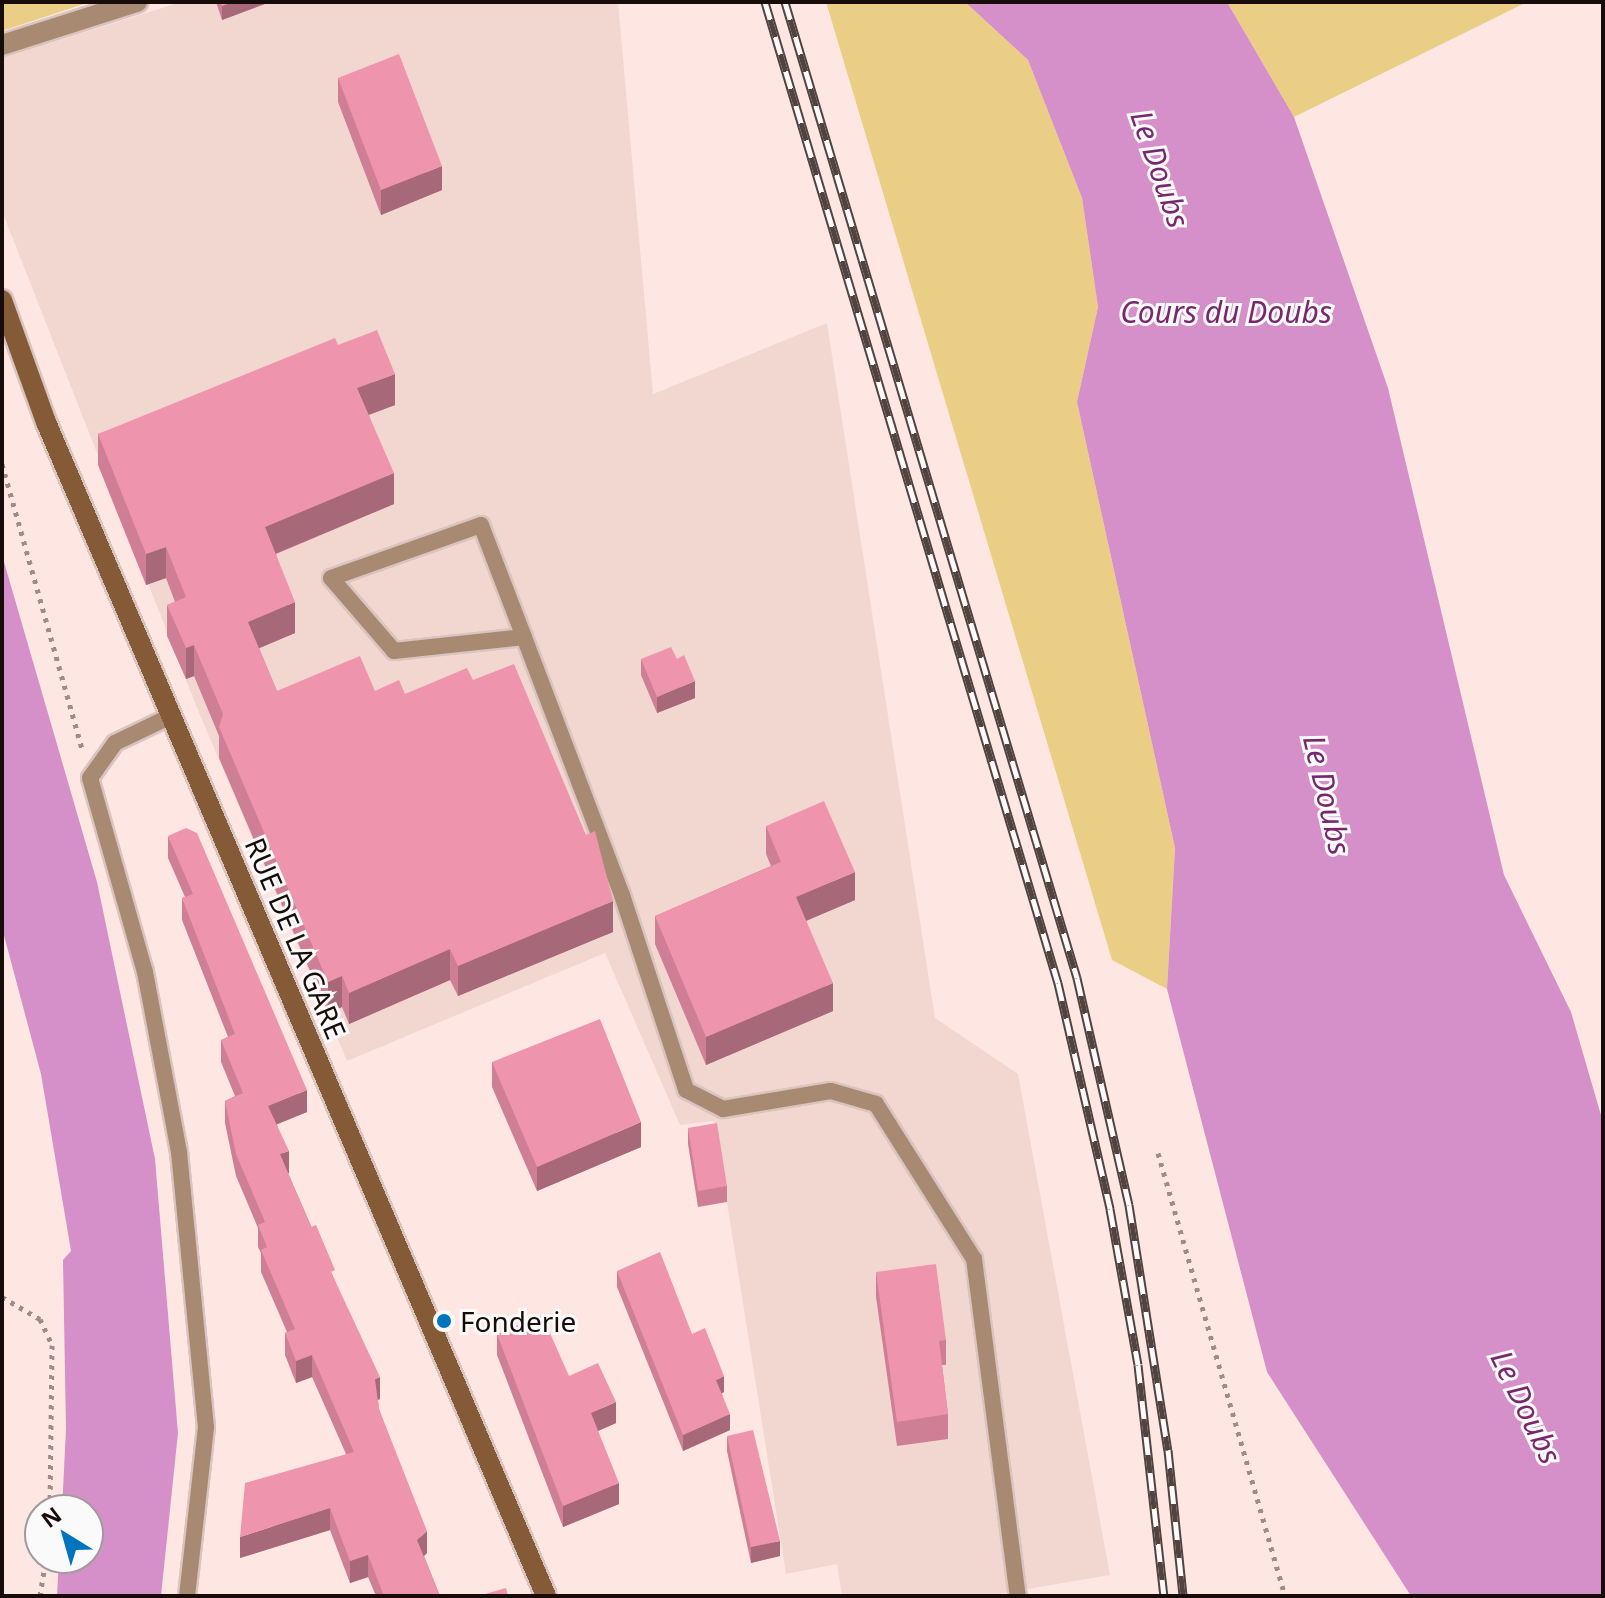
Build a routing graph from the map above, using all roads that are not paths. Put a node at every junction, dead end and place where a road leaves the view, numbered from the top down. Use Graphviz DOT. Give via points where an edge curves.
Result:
graph roads {
  1 [pos="137,2"];
  2 [pos="2,45"];
  3 [pos="2,300"];
  4 [pos="524,637"];
  5 [pos="171,716"];
  6 [pos="187,1596"];
  7 [pos="546,1596"];
  8 [pos="1018,1596"];
  1 -- 2 [label="street"];
  3 -- 5 [label="main road, RUE DE LA GARE" via="46,422"];
  4 -- 4 [label="lane" via="481,525 331,578 394,651"];
  4 -- 8 [label="lane" via="622,895 686,1090 723,1109 831,1091 876,1104 974,1259"];
  5 -- 6 [label="lane" via="115,743 90,778 145,972 179,1152 206,1427"];
  5 -- 7 [label="main road, RUE DE LA GARE"];
}
